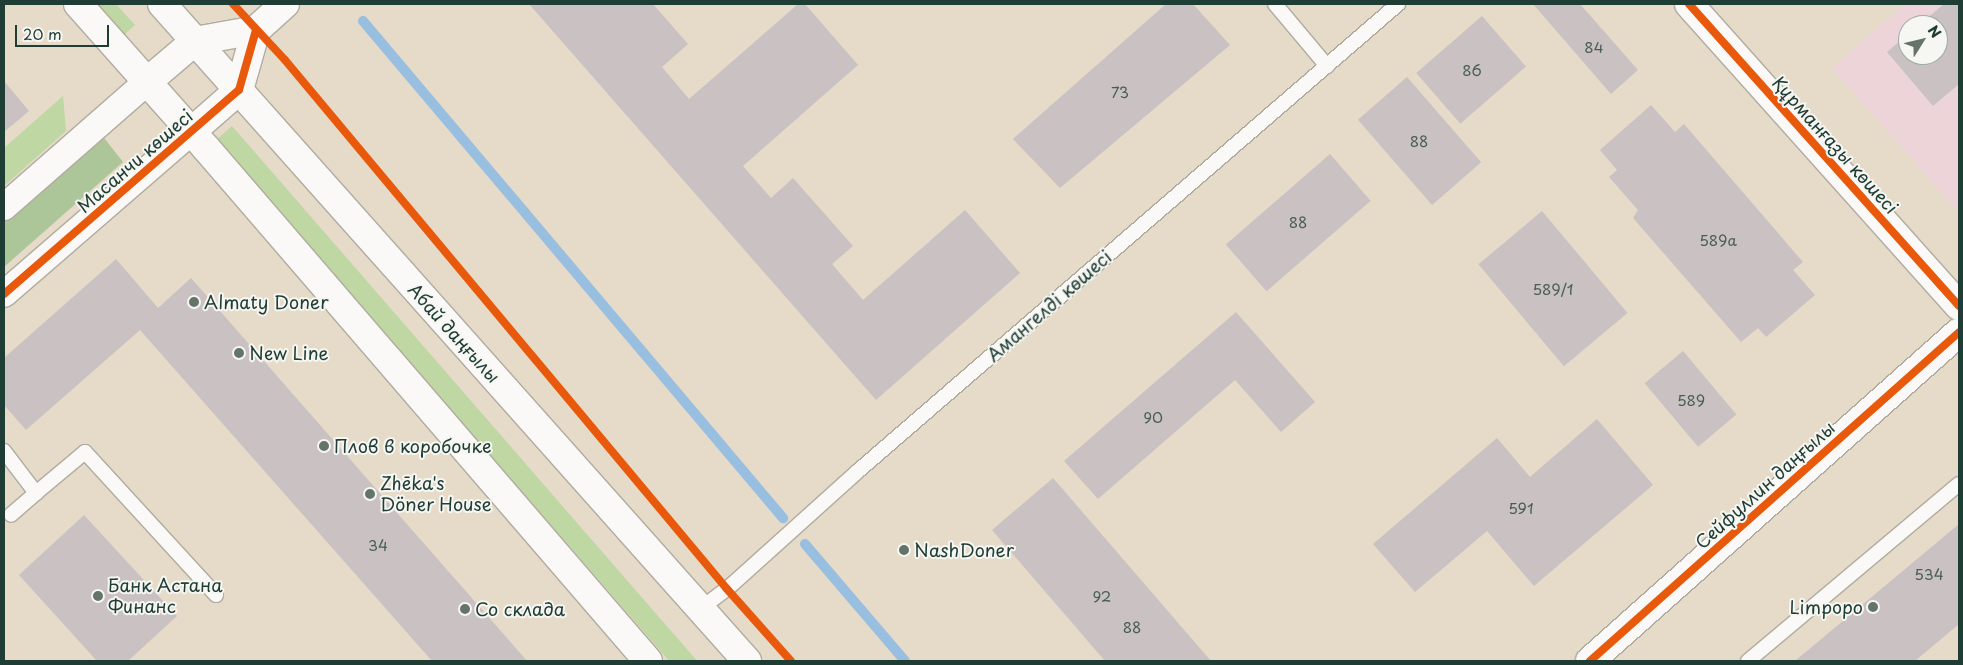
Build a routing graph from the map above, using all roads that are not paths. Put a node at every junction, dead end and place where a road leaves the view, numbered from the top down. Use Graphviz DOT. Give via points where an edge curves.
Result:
graph roads {
  1 [pos="78,4"];
  2 [pos="162,4"];
  3 [pos="285,4"];
  4 [pos="1275,4"];
  5 [pos="1398,4"];
  6 [pos="1689,4"];
  7 [pos="256,30"];
  8 [pos="195,40"];
  9 [pos="1327,66"];
  10 [pos="147,82"];
  11 [pos="239,90"];
  12 [pos="191,132"];
  13 [pos="4,207"];
  14 [pos="4,294"];
  15 [pos="1959,306"];
  16 [pos="1959,332"];
  17 [pos="4,450"];
  18 [pos="1959,484"];
  19 [pos="36,493"];
  20 [pos="11,515"];
  21 [pos="216,595"];
  22 [pos="700,609"];
  23 [pos="648,661"];
  24 [pos="746,661"];
  25 [pos="1590,661"];
  26 [pos="1748,661"];
  1 -- 10 [label="main road"];
  2 -- 8 [label="main road, Абай даңғылы"];
  3 -- 7 [label="main road"];
  4 -- 9 [label="lane"];
  5 -- 9 [label="lane, Амангелді көшесі"];
  6 -- 15 [label="main road, Құрманғазы көшесі"];
  7 -- 8 [label="main road"];
  7 -- 11 [label="main road"];
  8 -- 10 [label="main road"];
  8 -- 11 [label="main road, Абай даңғылы"];
  9 -- 22 [label="lane, Амангелді көшесі" via="858,471 727,589"];
  10 -- 12 [label="main road"];
  10 -- 13 [label="street"];
  11 -- 12 [label="main road, Масанчи көшесі"];
  11 -- 22 [label="main road, Абай даңғылы"];
  12 -- 14 [label="street, Масанчи көшесі"];
  12 -- 23 [label="main road"];
  16 -- 25 [label="main road, Сейфуллин даңғылы"];
  17 -- 19 [label="lane"];
  18 -- 26 [label="lane"];
  19 -- 20 [label="lane"];
  19 -- 21 [label="lane" via="85,452"];
  22 -- 24 [label="main road, Абай даңғылы"];
}
